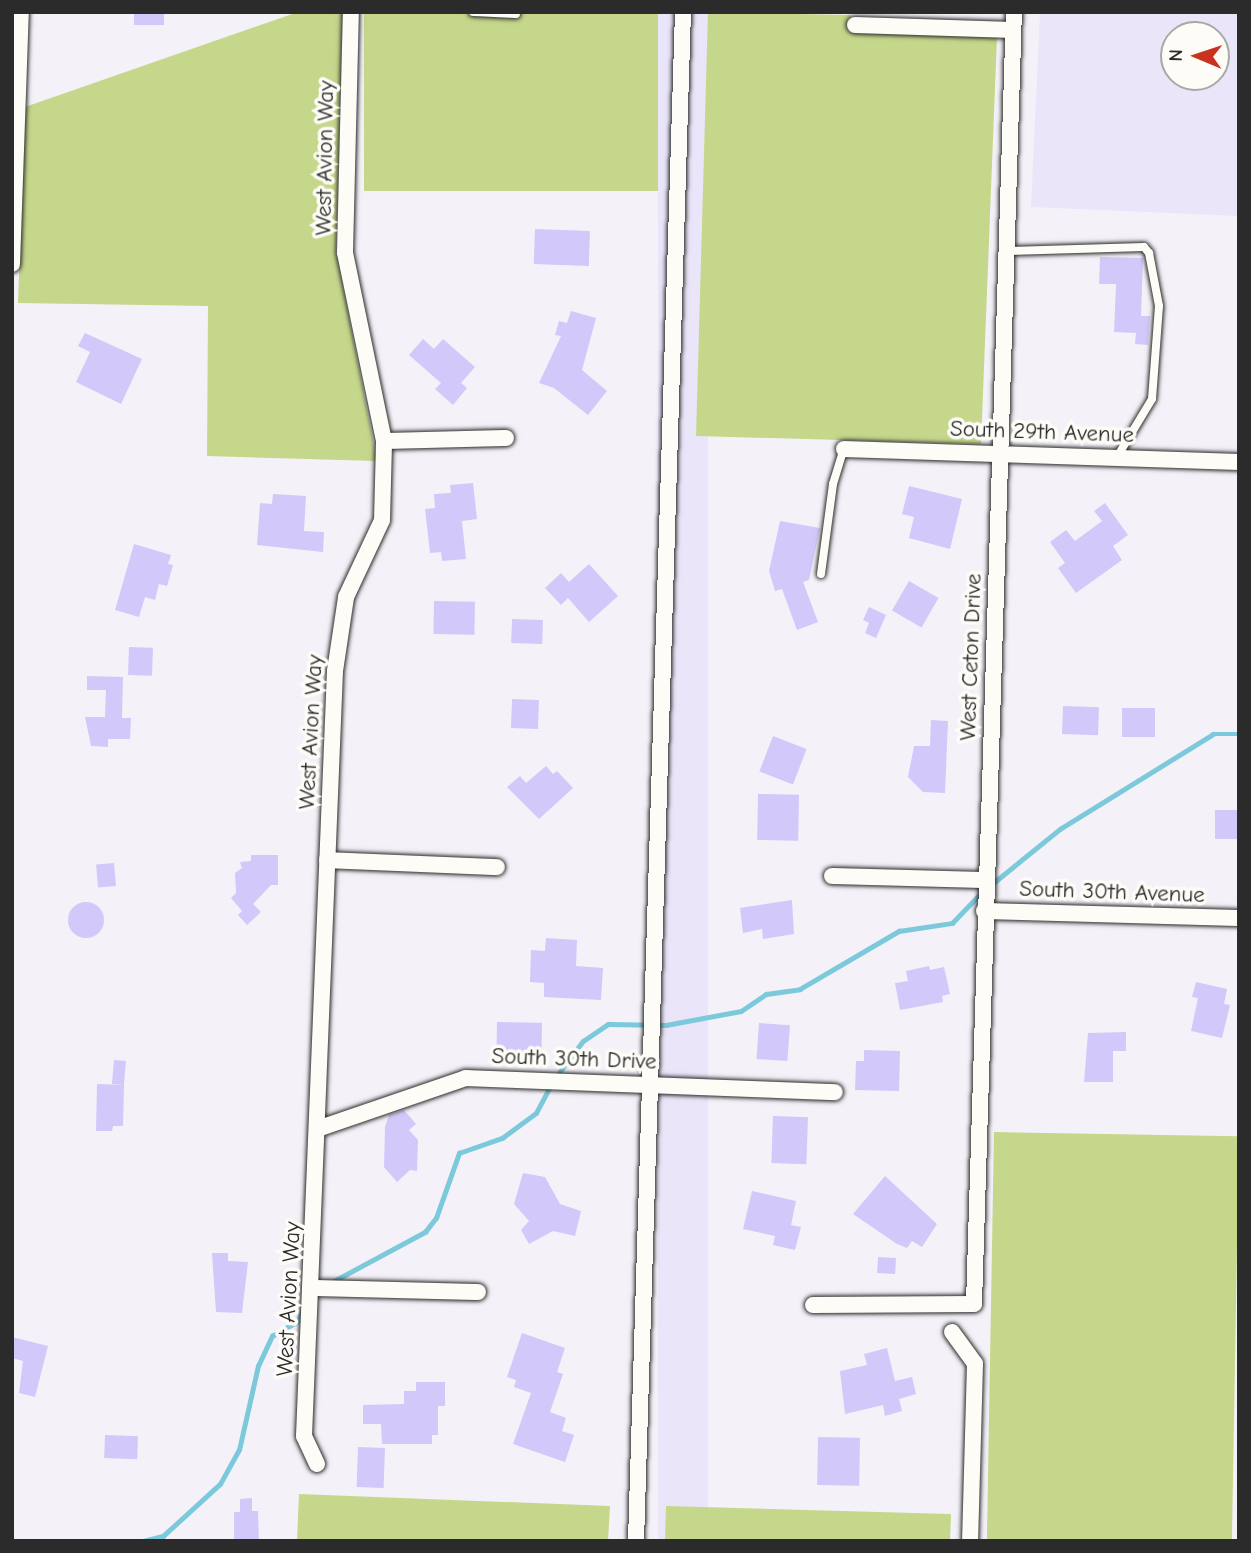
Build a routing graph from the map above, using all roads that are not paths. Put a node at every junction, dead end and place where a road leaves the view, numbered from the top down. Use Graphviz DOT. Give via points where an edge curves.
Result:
graph roads {
  1 [pos="21,12"];
  2 [pos="351,12"];
  3 [pos="472,12"];
  4 [pos="683,12"];
  5 [pos="1014,12"];
  6 [pos="516,14"];
  7 [pos="855,25"];
  8 [pos="1013,30"];
  9 [pos="1009,251"];
  10 [pos="12,264"];
  11 [pos="506,438"];
  12 [pos="384,441"];
  13 [pos="845,449"];
  14 [pos="1002,452"];
  15 [pos="1117,457"];
  16 [pos="1239,462"];
  17 [pos="821,573"];
  18 [pos="327,860"];
  19 [pos="497,867"];
  20 [pos="832,876"];
  21 [pos="984,880"];
  22 [pos="984,911"];
  23 [pos="1239,918"];
  24 [pos="650,1085"];
  25 [pos="835,1092"];
  26 [pos="320,1128"];
  27 [pos="313,1288"];
  28 [pos="478,1292"];
  29 [pos="813,1305"];
  30 [pos="952,1332"];
  31 [pos="317,1464"];
  32 [pos="636,1541"];
  33 [pos="970,1541"];
  1 -- 10 [label="street"];
  2 -- 12 [label="street, West Avion Way" via="345,252"];
  3 -- 6 [label="lane"];
  4 -- 24 [label="street"];
  5 -- 8 [label="street, West Ceton Drive"];
  7 -- 8 [label="street"];
  8 -- 9 [label="street, West Ceton Drive"];
  9 -- 14 [label="street, West Ceton Drive"];
  9 -- 15 [label="lane" via="1144,247 1149,253 1159,306 1152,399"];
  11 -- 12 [label="street"];
  12 -- 18 [label="street, West Avion Way" via="382,520 346,597 335,671"];
  13 -- 14 [label="street, South 29th Avenue"];
  13 -- 17 [label="lane" via="833,484"];
  14 -- 15 [label="street, South 29th Avenue"];
  14 -- 21 [label="street, West Ceton Drive"];
  15 -- 16 [label="street, South 29th Avenue"];
  18 -- 19 [label="street"];
  18 -- 26 [label="street, West Avion Way"];
  20 -- 21 [label="street"];
  21 -- 22 [label="street, West Ceton Drive"];
  22 -- 23 [label="street, South 30th Avenue"];
  22 -- 29 [label="street, West Ceton Drive" via="974,1304"];
  24 -- 25 [label="street, South 30th Drive"];
  24 -- 26 [label="street, South 30th Drive" via="466,1078"];
  24 -- 32 [label="street"];
  26 -- 27 [label="street, West Avion Way"];
  27 -- 28 [label="street"];
  27 -- 31 [label="street, West Avion Way" via="304,1436"];
  30 -- 33 [label="street" via="975,1364"];
}
